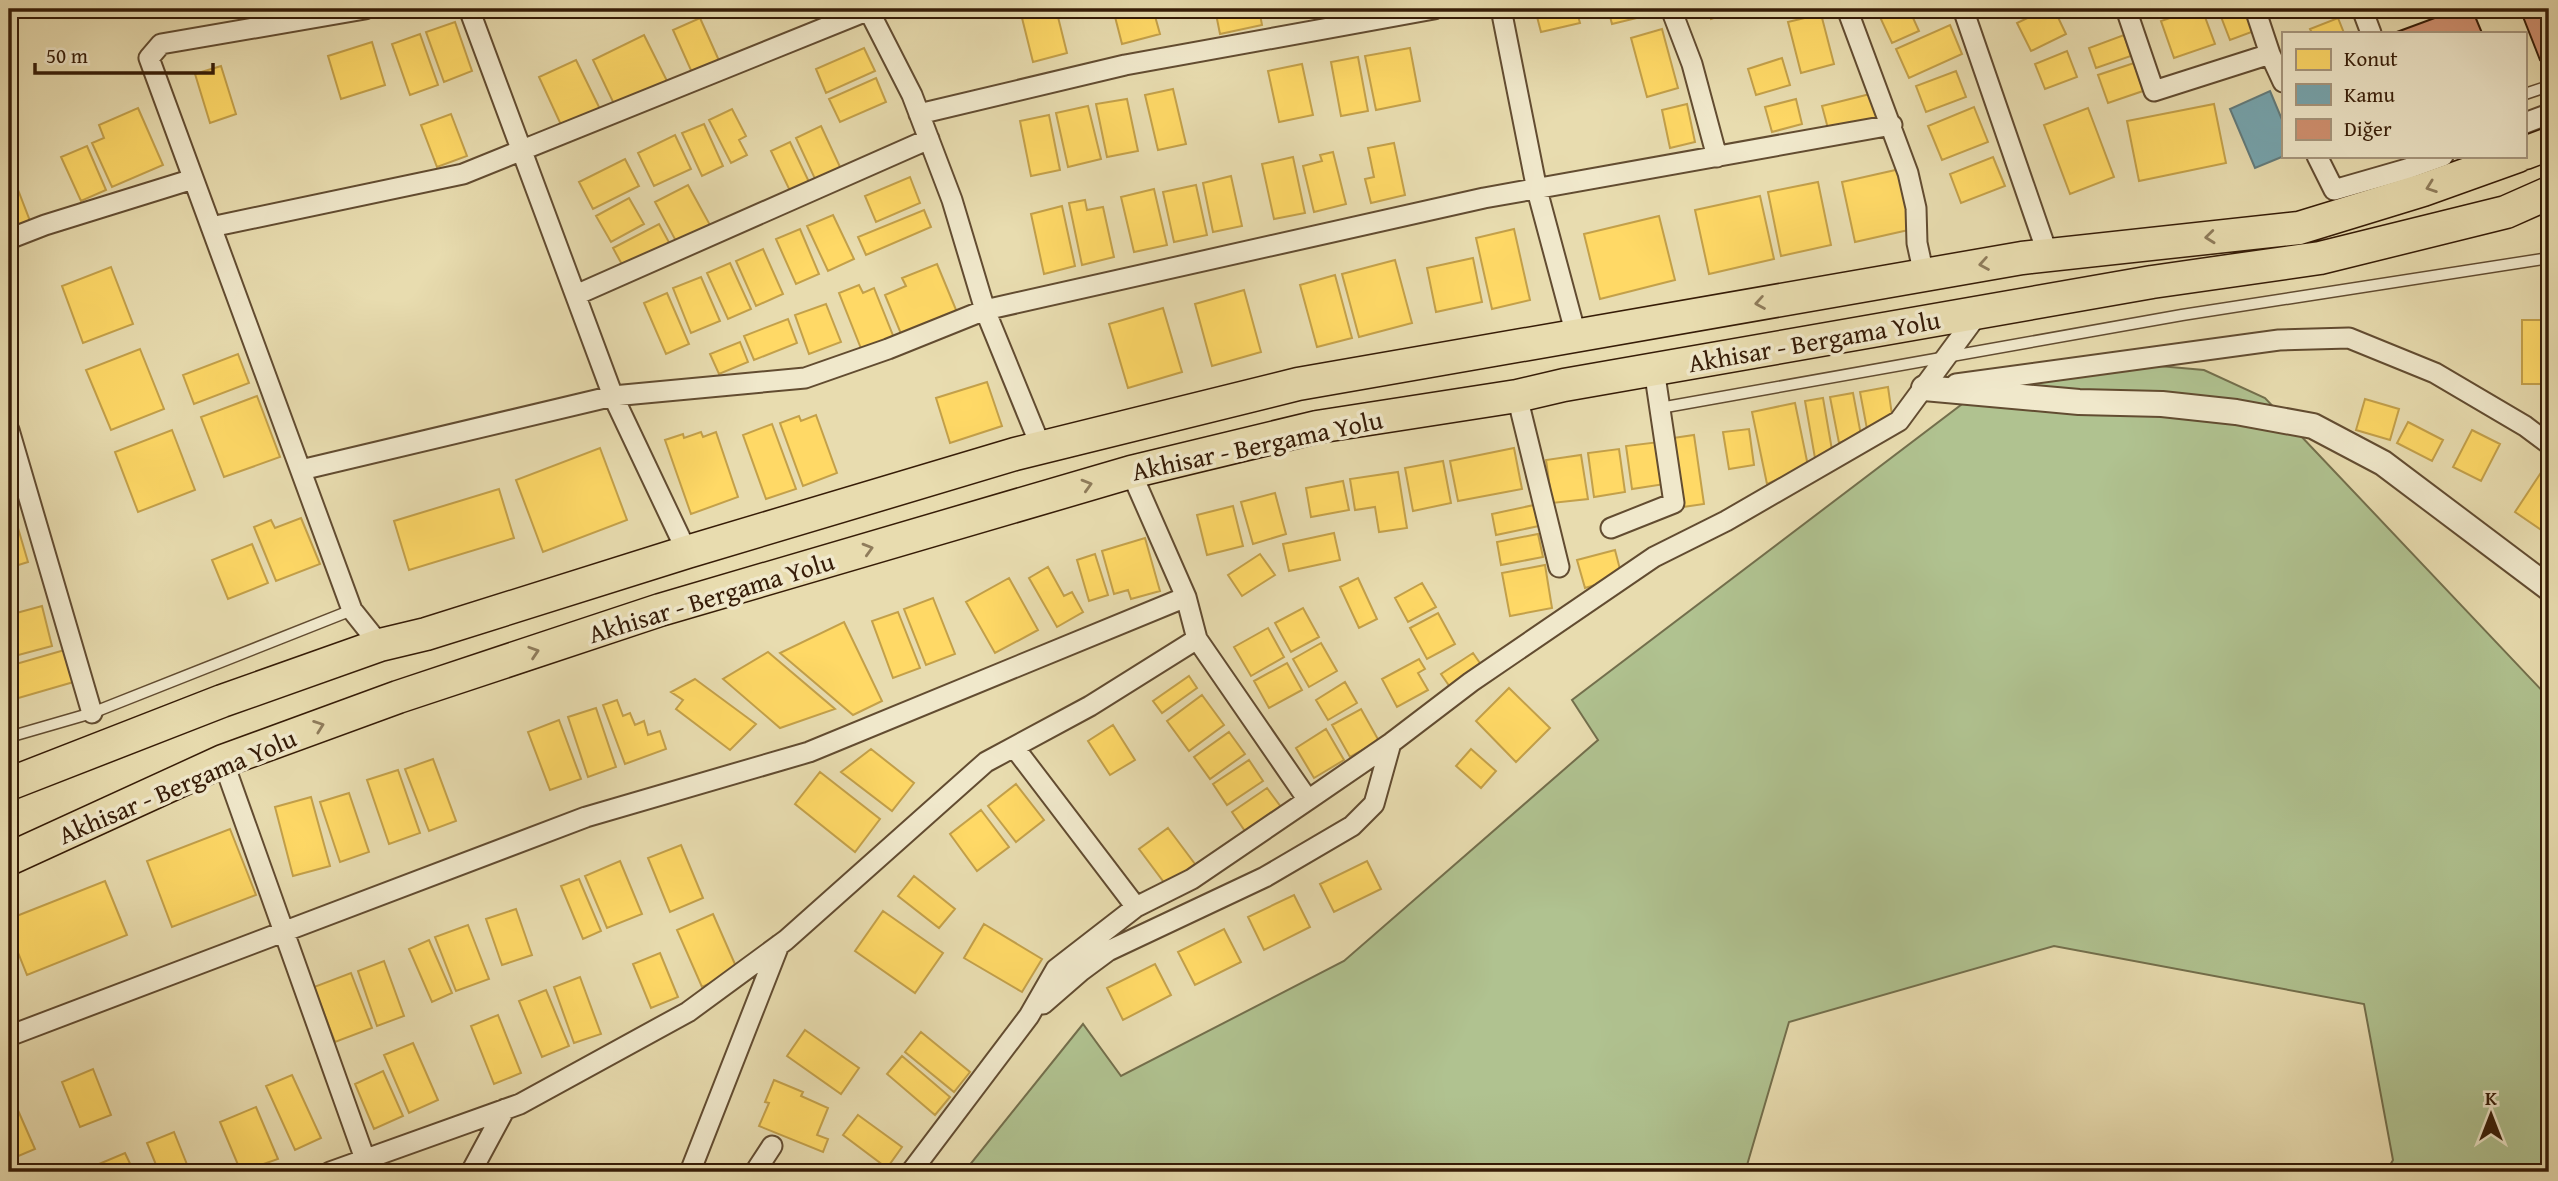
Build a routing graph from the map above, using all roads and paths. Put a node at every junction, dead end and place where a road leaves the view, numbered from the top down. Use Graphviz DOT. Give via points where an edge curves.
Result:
graph roads {
  1 [pos="365,9"];
  2 [pos="469,9"];
  3 [pos="868,9"];
  4 [pos="1434,9"];
  5 [pos="1501,9"];
  6 [pos="1671,9"];
  7 [pos="1847,9"];
  8 [pos="1963,9"];
  9 [pos="2126,9"];
  10 [pos="2255,9"];
  11 [pos="2362,9"];
  12 [pos="2371,32"];
  13 [pos="2270,54"];
  14 [pos="2282,80"];
  15 [pos="2549,86"];
  16 [pos="2526,94"];
  17 [pos="919,114"];
  18 [pos="2549,114"];
  19 [pos="2526,123"];
  20 [pos="1892,125"];
  21 [pos="929,139"];
  22 [pos="2549,144"];
  23 [pos="522,151"];
  24 [pos="2526,153"];
  25 [pos="1717,157"];
  26 [pos="2319,158"];
  27 [pos="2512,158"];
  28 [pos="2418,160"];
  29 [pos="193,179"];
  30 [pos="1537,190"];
  31 [pos="2549,193"];
  32 [pos="211,228"];
  33 [pos="9,239"];
  34 [pos="2048,255"];
  35 [pos="2549,258"];
  36 [pos="1924,275"];
  37 [pos="576,295"];
  38 [pos="985,310"];
  39 [pos="1980,312"];
  40 [pos="1576,335"];
  41 [pos="1948,355"];
  42 [pos="1654,369"];
  43 [pos="1924,388"];
  44 [pos="614,396"];
  45 [pos="1517,396"];
  46 [pos="1660,408"];
  47 [pos="9,430"];
  48 [pos="2549,444"];
  49 [pos="1041,447"];
  50 [pos="301,470"];
  51 [pos="1131,472"];
  52 [pos="1611,528"];
  53 [pos="687,551"];
  54 [pos="1559,567"];
  55 [pos="2549,589"];
  56 [pos="1186,597"];
  57 [pos="352,610"];
  58 [pos="1197,639"];
  59 [pos="380,645"];
  60 [pos="92,713"];
  61 [pos="9,737"];
  62 [pos="1391,743"];
  63 [pos="1014,747"];
  64 [pos="223,761"];
  65 [pos="9,784"];
  66 [pos="1308,800"];
  67 [pos="9,859"];
  68 [pos="1136,907"];
  69 [pos="283,932"];
  70 [pos="779,944"];
  71 [pos="1029,1016"];
  72 [pos="9,1037"];
  73 [pos="505,1109"];
  74 [pos="772,1146"];
  75 [pos="365,1159"];
  76 [pos="330,1172"];
  77 [pos="471,1172"];
  78 [pos="690,1172"];
  79 [pos="755,1172"];
  80 [pos="911,1172"];
  1 -- 29 [label="street" via="161,44 149,58"];
  2 -- 23 [label="street"];
  3 -- 17 [label="street"];
  3 -- 23 [label="street"];
  4 -- 17 [label="street" via="1125,65"];
  5 -- 30 [label="street"];
  6 -- 25 [label="street" via="1692,64"];
  7 -- 20 [label="street"];
  8 -- 34 [label="street"];
  9 -- 13 [label="street" via="2154,91"];
  10 -- 13 [label="street"];
  11 -- 12 [label="street"];
  13 -- 14 [label="street"];
  15 -- 16 [label="lane"];
  17 -- 21 [label="street"];
  18 -- 19 [label="street"];
  20 -- 25 [label="street"];
  20 -- 36 [label="street" via="1916,208"];
  21 -- 37 [label="street"];
  21 -- 38 [label="street"];
  22 -- 24 [label="main road"];
  23 -- 32 [label="street" via="463,174"];
  23 -- 37 [label="street"];
  25 -- 30 [label="street"];
  26 -- 28 [label="street" via="2334,190"];
  27 -- 34 [label="main road, Akhisar - Bergama Yolu, one-way" via="2299,228"];
  29 -- 32 [label="street"];
  29 -- 33 [label="street"];
  30 -- 38 [label="street"];
  30 -- 40 [label="street"];
  31 -- 39 [label="main road, Akhisar - Bergama Yolu" via="2505,212 2320,258"];
  32 -- 50 [label="street"];
  34 -- 36 [label="main road, Akhisar - Bergama Yolu, one-way"];
  35 -- 41 [label="lane"];
  36 -- 40 [label="main road, Akhisar - Bergama Yolu, one-way"];
  37 -- 44 [label="street"];
  38 -- 44 [label="street" via="805,377"];
  38 -- 49 [label="street"];
  39 -- 41 [label="street"];
  39 -- 42 [label="main road, Akhisar - Bergama Yolu"];
  40 -- 49 [label="main road, Akhisar - Bergama Yolu" via="1298,384"];
  41 -- 43 [label="street"];
  41 -- 46 [label="lane"];
  42 -- 45 [label="main road, Akhisar - Bergama Yolu"];
  42 -- 46 [label="street"];
  43 -- 48 [label="street" via="2279,340 2349,338 2435,373"];
  43 -- 55 [label="street" via="2079,402 2162,404 2312,426 2383,463"];
  43 -- 62 [label="street" via="1899,421 1654,558 1471,682"];
  44 -- 50 [label="street"];
  44 -- 53 [label="street"];
  45 -- 51 [label="main road, Akhisar - Bergama Yolu" via="1317,427"];
  45 -- 54 [label="street"];
  46 -- 52 [label="street" via="1674,503"];
  47 -- 60 [label="street"];
  49 -- 53 [label="main road, Akhisar - Bergama Yolu"];
  50 -- 57 [label="street"];
  51 -- 56 [label="street"];
  64 -- 51 [label="main road, Akhisar - Bergama Yolu, one-way" via="660,610"];
  53 -- 59 [label="main road, Akhisar - Bergama Yolu"];
  56 -- 58 [label="street"];
  56 -- 69 [label="street" via="809,752 586,817"];
  57 -- 59 [label="street"];
  57 -- 60 [label="lane"];
  58 -- 63 [label="street"];
  58 -- 66 [label="street"];
  59 -- 65 [label="main road, Akhisar - Bergama Yolu"];
  60 -- 61 [label="lane"];
  62 -- 66 [label="street"];
  62 -- 71 [label="street" via="1374,804 1352,826 1265,877 1108,951"];
  63 -- 68 [label="street"];
  63 -- 70 [label="street" via="986,762"];
  64 -- 67 [label="main road, Akhisar - Bergama Yolu"];
  64 -- 69 [label="street"];
  66 -- 68 [label="street" via="1192,879"];
  68 -- 71 [label="street" via="1056,969"];
  69 -- 72 [label="street"];
  69 -- 75 [label="street"];
  70 -- 73 [label="street" via="688,1012"];
  70 -- 78 [label="street"];
  71 -- 80 [label="street"];
  73 -- 75 [label="street"];
  73 -- 77 [label="street"];
  74 -- 79 [label="street"];
  75 -- 76 [label="street"];
}
